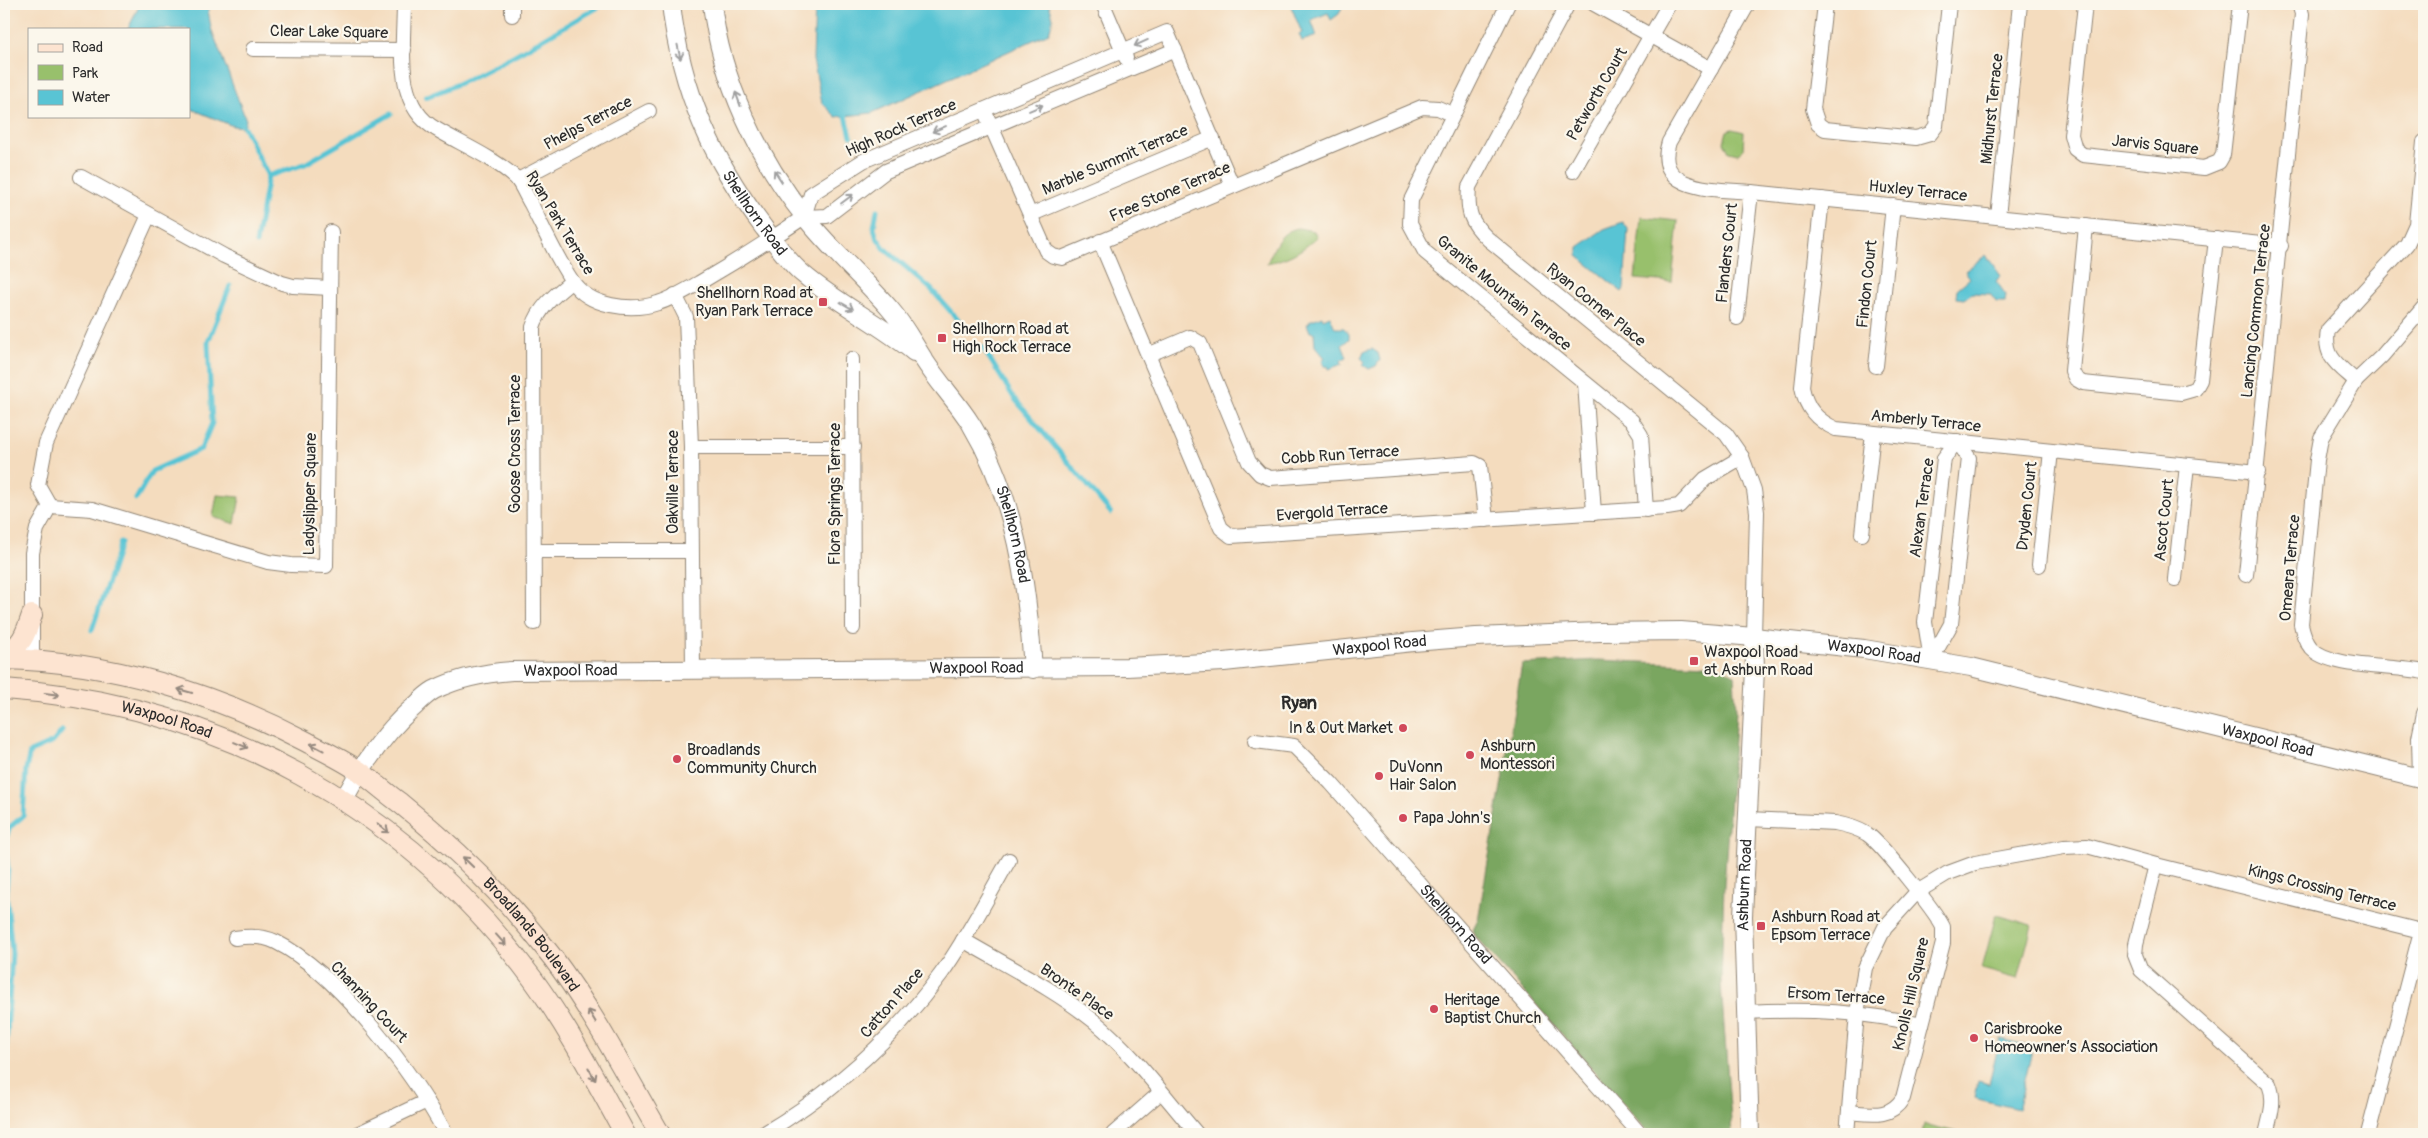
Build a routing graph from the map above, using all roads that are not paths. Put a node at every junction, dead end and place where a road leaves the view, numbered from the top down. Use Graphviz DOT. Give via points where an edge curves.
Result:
graph roads {
  1 [pos="404,4"];
  2 [pos="672,4"];
  3 [pos="712,4"];
  4 [pos="1103,4"];
  5 [pos="1508,4"];
  6 [pos="1568,4"];
  7 [pos="1594,4"];
  8 [pos="1669,4"];
  9 [pos="1748,4"];
  10 [pos="1825,4"];
  11 [pos="1949,4"];
  12 [pos="2020,4"];
  13 [pos="2085,4"];
  14 [pos="2240,4"];
  15 [pos="2299,4"];
  16 [pos="1651,35"];
  17 [pos="252,49"];
  18 [pos="404,50"];
  19 [pos="1175,50"];
  20 [pos="1123,51"];
  21 [pos="1131,68"];
  22 [pos="1711,70"];
  23 [pos="984,110"];
  24 [pos="649,111"];
  25 [pos="1452,114"];
  26 [pos="991,127"];
  27 [pos="1213,138"];
  28 [pos="2424,142"];
  29 [pos="1573,171"];
  30 [pos="81,177"];
  31 [pos="518,180"];
  32 [pos="1232,186"];
  33 [pos="1751,192"];
  34 [pos="1822,199"];
  35 [pos="1893,206"];
  36 [pos="149,215"];
  37 [pos="1030,215"];
  38 [pos="804,217"];
  39 [pos="1998,217"];
  40 [pos="2086,226"];
  41 [pos="331,232"];
  42 [pos="772,238"];
  43 [pos="2216,239"];
  44 [pos="1100,241"];
  45 [pos="2280,246"];
  46 [pos="572,281"];
  47 [pos="330,288"];
  48 [pos="675,296"];
  49 [pos="2424,307"];
  50 [pos="1738,318"];
  51 [pos="1148,355"];
  52 [pos="852,359"];
  53 [pos="924,361"];
  54 [pos="1876,366"];
  55 [pos="2356,381"];
  56 [pos="1585,384"];
  57 [pos="1873,433"];
  58 [pos="1957,441"];
  59 [pos="691,447"];
  60 [pos="853,447"];
  61 [pos="2051,451"];
  62 [pos="1742,458"];
  63 [pos="2187,465"];
  64 [pos="2258,472"];
  65 [pos="50,506"];
  66 [pos="1646,510"];
  67 [pos="1594,513"];
  68 [pos="1486,520"];
  69 [pos="1862,534"];
  70 [pos="534,551"];
  71 [pos="691,551"];
  72 [pos="2038,565"];
  73 [pos="2246,576"];
  74 [pos="2175,579"];
  75 [pos="32,615"];
  76 [pos="534,623"];
  77 [pos="853,628"];
  78 [pos="1754,637"];
  79 [pos="4,655"];
  80 [pos="4,659"];
  81 [pos="28,660"];
  82 [pos="1931,660"];
  83 [pos="1033,668"];
  84 [pos="693,671"];
  85 [pos="2424,672"];
  86 [pos="4,677"];
  87 [pos="4,689"];
  88 [pos="2424,713"];
  89 [pos="1256,741"];
  90 [pos="359,771"];
  91 [pos="2423,776"];
  92 [pos="344,799"];
  93 [pos="1748,819"];
  94 [pos="1010,860"];
  95 [pos="2156,865"];
  96 [pos="1917,892"];
  97 [pos="235,938"];
  98 [pos="963,940"];
  99 [pos="1747,1012"];
  100 [pos="1857,1013"];
  101 [pos="1922,1025"];
  102 [pos="1161,1092"];
  103 [pos="427,1101"];
  104 [pos="1849,1112"];
  105 [pos="357,1134"];
  106 [pos="446,1134"];
  107 [pos="625,1134"];
  108 [pos="660,1134"];
  109 [pos="763,1134"];
  110 [pos="1113,1134"];
  111 [pos="1198,1134"];
  112 [pos="1640,1134"];
  113 [pos="1750,1134"];
  114 [pos="1847,1134"];
  115 [pos="2266,1134"];
  116 [pos="2368,1134"];
  1 -- 18 [label="street, Ryan Park Terrace"];
  2 -- 42 [label="street, Shellhorn Road, one-way" via="682,63 702,125 736,191"];
  38 -- 3 [label="street, Shellhorn Road, one-way" via="756,140 741,108 728,73"];
  4 -- 20 [label="street"];
  5 -- 25 [label="street, Granite Mountain Terrace"];
  6 -- 62 [label="street, Ryan Corner Place" via="1469,187 1472,221 1488,239 1726,434"];
  7 -- 16 [label="street"];
  8 -- 16 [label="street, Petworth Court"];
  9 -- 22 [label="street, Huxley Terrace"];
  10 -- 11 [label="street" via="1813,109 1818,124 1825,129 1916,138 1930,134 1936,126"];
  12 -- 39 [label="street, Midhurst Terrace"];
  13 -- 14 [label="street, Jarvis Square" via="2071,135 2075,149 2083,155 2204,168 2219,162 2223,155"];
  15 -- 45 [label="street, Lancing Common Terrace" via="2302,14"];
  16 -- 22 [label="street"];
  16 -- 29 [label="street, Petworth Court"];
  17 -- 18 [label="street, Clear Lake Square"];
  18 -- 31 [label="street, Ryan Park Terrace" via="406,88 421,117 434,128 487,156"];
  19 -- 20 [label="street, High Rock Terrace, one-way" via="1167,32"];
  19 -- 21 [label="street, High Rock Terrace"];
  19 -- 27 [label="street, High Rock Terrace"];
  20 -- 21 [label="street"];
  20 -- 23 [label="street, High Rock Terrace"];
  26 -- 21 [label="street, High Rock Terrace, one-way"];
  22 -- 33 [label="street, Huxley Terrace" via="1669,142 1668,164 1674,175 1689,185"];
  23 -- 26 [label="street, Free Stone Terrace"];
  23 -- 38 [label="street, High Rock Terrace, one-way" via="863,161 811,194"];
  24 -- 31 [label="street, Phelps Terrace"];
  25 -- 32 [label="street, Free Stone Terrace" via="1438,108 1422,107"];
  25 -- 56 [label="street, Granite Mountain Terrace" via="1411,200 1410,224 1425,252"];
  26 -- 37 [label="street, Free Stone Terrace"];
  38 -- 26 [label="street, High Rock Terrace, one-way" via="827,216 886,171"];
  27 -- 32 [label="street, High Rock Terrace"];
  27 -- 37 [label="street, Marble Summit Terrace"];
  28 -- 55 [label="street" via="2416,224 2407,244 2328,330 2328,352"];
  30 -- 36 [label="street"];
  31 -- 46 [label="street, Ryan Park Terrace"];
  32 -- 44 [label="street, Free Stone Terrace"];
  33 -- 34 [label="street, Huxley Terrace"];
  33 -- 50 [label="street, Flanders Court"];
  34 -- 35 [label="street, Huxley Terrace"];
  34 -- 57 [label="street, Amberly Terrace" via="1802,387 1804,399 1811,412 1823,423 1836,429"];
  35 -- 39 [label="street, Huxley Terrace"];
  35 -- 54 [label="street, Findon Court"];
  36 -- 47 [label="street" via="282,283"];
  36 -- 65 [label="street" via="46,443 38,485"];
  37 -- 44 [label="street, Free Stone Terrace" via="1046,251 1053,256 1062,258"];
  38 -- 42 [label="street, Ryan Park Terrace"];
  38 -- 53 [label="street, Shellhorn Road" via="890,310 911,336"];
  39 -- 40 [label="street, Huxley Terrace"];
  40 -- 43 [label="street, Huxley Terrace"];
  40 -- 43 [label="street" via="2072,371 2076,379 2083,383 2181,394 2195,389 2200,380"];
  41 -- 47 [label="street, Ladyslipper Square"];
  42 -- 48 [label="street, Ryan Park Terrace"];
  42 -- 53 [label="street, Shellhorn Road, one-way" via="820,289 893,335"];
  43 -- 45 [label="street, Huxley Terrace"];
  44 -- 51 [label="street, Evergold Terrace"];
  45 -- 64 [label="street, Lancing Common Terrace"];
  46 -- 48 [label="street, Ryan Park Terrace" via="588,295 624,307 641,307"];
  46 -- 70 [label="street, Goose Cross Terrace" via="545,304 533,327"];
  47 -- 65 [label="street, Ladyslipper Square" via="326,566 268,562 92,509"];
  48 -- 59 [label="street, Oakville Terrace" via="686,317"];
  49 -- 55 [label="street, Omeara Terrace"];
  51 -- 68 [label="street, Evergold Terrace" via="1220,528 1231,536"];
  51 -- 68 [label="street, Cobb Run Terrace" via="1190,337 1200,343 1249,462 1260,474 1270,478 1474,463 1480,466"];
  52 -- 60 [label="street, Flora Springs Terrace"];
  53 -- 83 [label="street, Shellhorn Road" via="972,426 1002,492 1016,532 1024,574"];
  55 -- 85 [label="street, Omeara Terrace" via="2321,438 2302,614 2304,638 2312,649 2335,662"];
  56 -- 66 [label="street, Granite Mountain Terrace" via="1632,421 1641,435"];
  56 -- 67 [label="street"];
  57 -- 58 [label="street, Amberly Terrace"];
  57 -- 69 [label="street"];
  58 -- 61 [label="street, Amberly Terrace"];
  58 -- 82 [label="street, Alexan Terrace" via="1944,458 1926,622"];
  58 -- 82 [label="street" via="1969,458 1951,624"];
  59 -- 60 [label="street"];
  59 -- 71 [label="street, Oakville Terrace"];
  60 -- 77 [label="street, Flora Springs Terrace"];
  61 -- 63 [label="street, Amberly Terrace"];
  61 -- 72 [label="street, Dryden Court"];
  62 -- 66 [label="street, Evergold Terrace" via="1705,479 1679,506"];
  62 -- 78 [label="street, Ryan Corner Place" via="1758,512"];
  63 -- 64 [label="street, Amberly Terrace"];
  63 -- 74 [label="street, Ascot Court"];
  64 -- 73 [label="street, Lancing Common Terrace"];
  65 -- 75 [label="street" via="37,529 32,553"];
  66 -- 67 [label="street, Evergold Terrace"];
  67 -- 68 [label="street, Evergold Terrace"];
  70 -- 71 [label="street"];
  70 -- 76 [label="street, Goose Cross Terrace"];
  71 -- 84 [label="street, Oakville Terrace"];
  75 -- 79 [label="main road" via="25,637 14,650"];
  75 -- 81 [label="street" via="32,651"];
  78 -- 82 [label="street, Waxpool Road"];
  78 -- 83 [label="street, Waxpool Road" via="1680,632 1495,636 1224,662"];
  78 -- 93 [label="street, Ashburn Road"];
  80 -- 81 [label="main road, Waxpool Road"];
  81 -- 86 [label="main road"];
  90 -- 81 [label="main road, Waxpool Road, one-way" via="284,730 194,694 124,674"];
  82 -- 91 [label="street, Waxpool Road" via="2004,674"];
  83 -- 84 [label="street, Waxpool Road"];
  84 -- 90 [label="street, Waxpool Road" via="512,671 484,673 456,681 431,691 411,709 388,731"];
  87 -- 92 [label="main road, Waxpool Road, one-way" via="93,700 196,727 253,750"];
  88 -- 91 [label="street" via="2418,738"];
  89 -- 112 [label="street, Shellhorn Road" via="1294,746 1331,783"];
  90 -- 92 [label="street, Waxpool Road"];
  108 -- 90 [label="main road, Broadlands Boulevard, one-way" via="579,996 531,929 464,859"];
  92 -- 107 [label="main road, Broadlands Boulevard, one-way" via="446,882 511,951 557,1015"];
  93 -- 96 [label="street, Knolls Hill Square" via="1835,823 1856,828 1875,840"];
  93 -- 99 [label="street, Ashburn Road" via="1743,916"];
  94 -- 98 [label="street, Catton Place"];
  95 -- 96 [label="street, Kings Crossing Terrace" via="2087,846 2064,847 1975,863 1948,873"];
  95 -- 115 [label="street" via="2136,944 2136,960 2141,970 2269,1084 2273,1106"];
  95 -- 116 [label="street, Kings Crossing Terrace" via="2421,931"];
  96 -- 100 [label="street, Kings Crossing Terrace" via="1893,916 1873,948 1865,968"];
  96 -- 101 [label="street, Knolls Hill Square" via="1940,921 1944,932"];
  97 -- 103 [label="street, Channing Court" via="259,937 276,942 324,977 397,1058"];
  98 -- 102 [label="street, Bronte Place" via="1093,1021"];
  98 -- 109 [label="street, Catton Place" via="908,1014 873,1052 828,1091"];
  99 -- 100 [label="street, Ersom Terrace" via="1807,1009"];
  99 -- 113 [label="street, Ashburn Road"];
  100 -- 101 [label="street, Ersom Terrace"];
  100 -- 104 [label="street, Kings Crossing Terrace"];
  101 -- 104 [label="street, Knolls Hill Square" via="1903,1098 1897,1108 1877,1114"];
  102 -- 110 [label="street"];
  102 -- 111 [label="street, Bronte Place"];
  103 -- 105 [label="street"];
  103 -- 106 [label="street, Channing Court"];
  104 -- 114 [label="street, Kings Crossing Terrace"];
}
